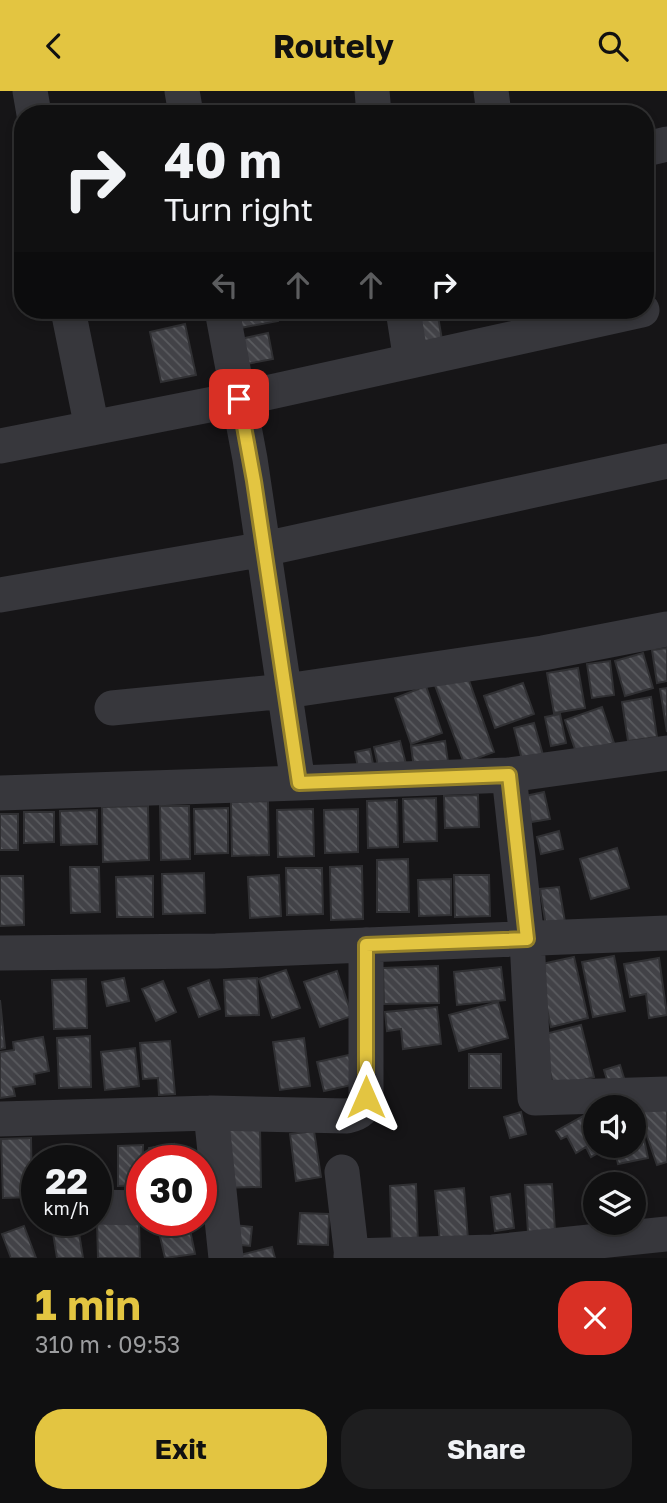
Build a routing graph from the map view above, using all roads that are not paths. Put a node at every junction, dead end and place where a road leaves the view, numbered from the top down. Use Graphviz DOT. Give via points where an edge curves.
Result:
graph roads {
  1 [pos="70,319"];
  2 [pos="224,319"];
  3 [pos="404,319"];
  4 [pos="599,319"];
  5 [pos="411,361"];
  6 [pos="239,399"];
  7 [pos="92,428"];
  8 [pos="0,446"];
  9 [pos="667,461"];
  10 [pos="264,549"];
  11 [pos="0,595"];
  12 [pos="667,629"];
  13 [pos="286,691"];
  14 [pos="112,708"];
  15 [pos="667,753"];
  16 [pos="509,775"];
  17 [pos="299,783"];
  18 [pos="0,793"];
  19 [pos="667,933"];
  20 [pos="527,939"];
  21 [pos="366,945"];
  22 [pos="0,953"];
  23 [pos="667,1094"];
  24 [pos="211,1113"];
  25 [pos="0,1118"];
  26 [pos="211,1145"];
  27 [pos="342,1172"];
  28 [pos="217,1228"];
  29 [pos="667,1234"];
  30 [pos="351,1257"];
  31 [pos="226,1258"];
  1 -- 7 [label="street"];
  2 -- 6 [label="street"];
  3 -- 5 [label="street"];
  4 -- 5 [label="street"];
  5 -- 6 [label="street"];
  6 -- 7 [label="street"];
  6 -- 10 [label="street"];
  7 -- 8 [label="street"];
  9 -- 10 [label="street"];
  10 -- 11 [label="street"];
  10 -- 13 [label="street"];
  12 -- 13 [label="street" via="543,653"];
  13 -- 14 [label="street"];
  13 -- 17 [label="street"];
  15 -- 16 [label="street"];
  16 -- 17 [label="street"];
  16 -- 20 [label="street"];
  17 -- 18 [label="street"];
  19 -- 20 [label="street"];
  20 -- 21 [label="street"];
  20 -- 23 [label="street" via="535,1098"];
  21 -- 22 [label="street"];
  21 -- 24 [label="street" via="364,1108 347,1116"];
  24 -- 25 [label="street"];
  24 -- 26 [label="street"];
  27 -- 30 [label="street"];
  28 -- 31 [label="street"];
  29 -- 30 [label="street" via="493,1252"];
}
